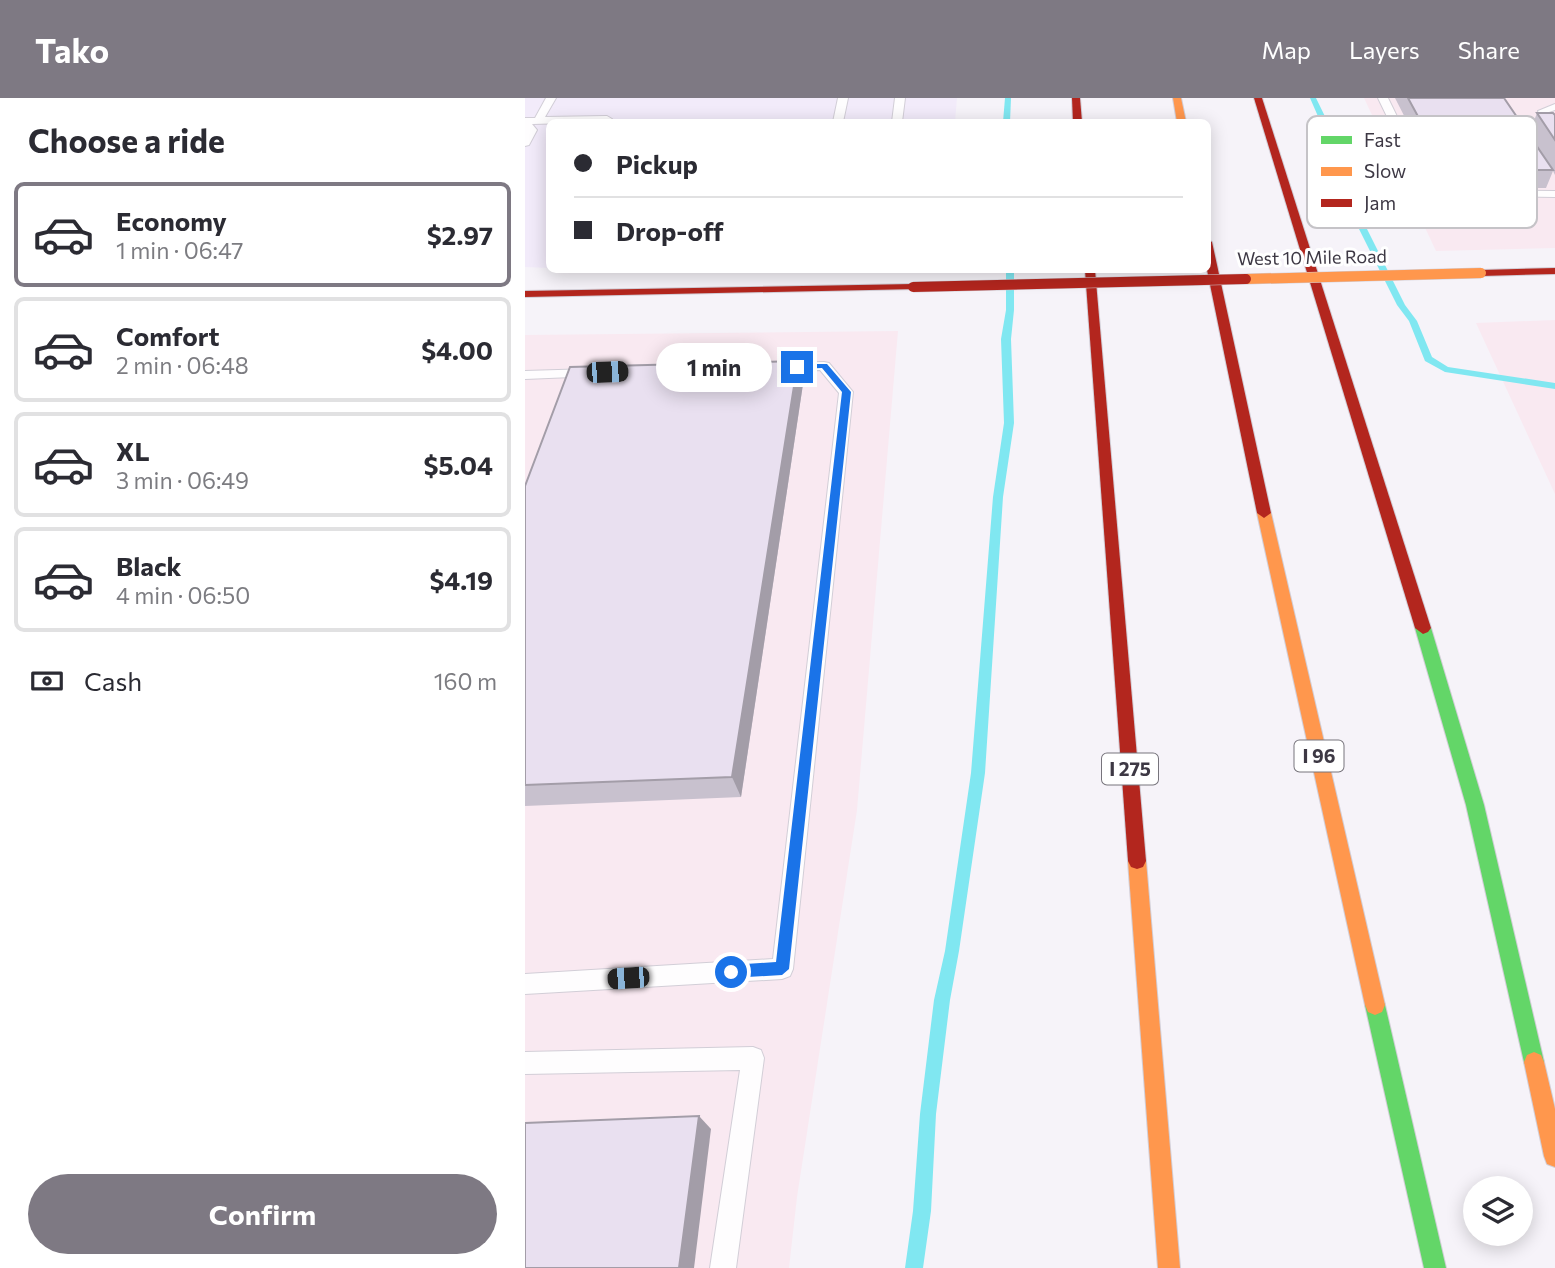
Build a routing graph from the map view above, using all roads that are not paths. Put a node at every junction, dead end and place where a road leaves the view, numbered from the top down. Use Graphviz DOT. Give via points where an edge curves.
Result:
graph roads {
  1 [pos="551,98"];
  2 [pos="843,98"];
  3 [pos="900,98"];
  4 [pos="1076,98"];
  5 [pos="1177,98"];
  6 [pos="1258,98"];
  7 [pos="1383,98"];
  8 [pos="1555,107"];
  9 [pos="1392,116"];
  10 [pos="839,119"];
  11 [pos="897,119"];
  12 [pos="1078,119"];
  13 [pos="1181,119"];
  14 [pos="538,121"];
  15 [pos="546,121"];
  16 [pos="525,122"];
  17 [pos="1555,138"];
  18 [pos="525,143"];
  19 [pos="1548,177"];
  20 [pos="1537,191"];
  21 [pos="1555,191"];
  22 [pos="1211,261"];
  23 [pos="1555,271"];
  24 [pos="1090,273"];
  25 [pos="525,294"];
  26 [pos="756,368"];
  27 [pos="607,372"];
  28 [pos="525,375"];
  29 [pos="525,984"];
  30 [pos="525,1063"];
  31 [pos="1555,1156"];
  32 [pos="723,1268"];
  33 [pos="1169,1268"];
  34 [pos="1435,1268"];
  1 -- 14 [label="lane"];
  2 -- 10 [label="lane"];
  3 -- 11 [label="lane"];
  4 -- 12 [label="main road"];
  5 -- 13 [label="main road"];
  6 -- 31 [label="main road" via="1475,805"];
  7 -- 9 [label="lane"];
  8 -- 17 [label="lane" via="1543,111"];
  14 -- 15 [label="lane"];
  14 -- 16 [label="lane"];
  16 -- 18 [label="lane" via="532,130"];
  19 -- 21 [label="lane"];
  20 -- 21 [label="lane"];
  22 -- 34 [label="main road, I 96"];
  23 -- 25 [label="main road, West 10 Mile Road, bridge"];
  24 -- 33 [label="main road, I 275"];
  26 -- 29 [label="lane" via="824,366 846,392 782,969"];
  27 -- 28 [label="lane"];
  30 -- 32 [label="lane" via="753,1058"];
}
